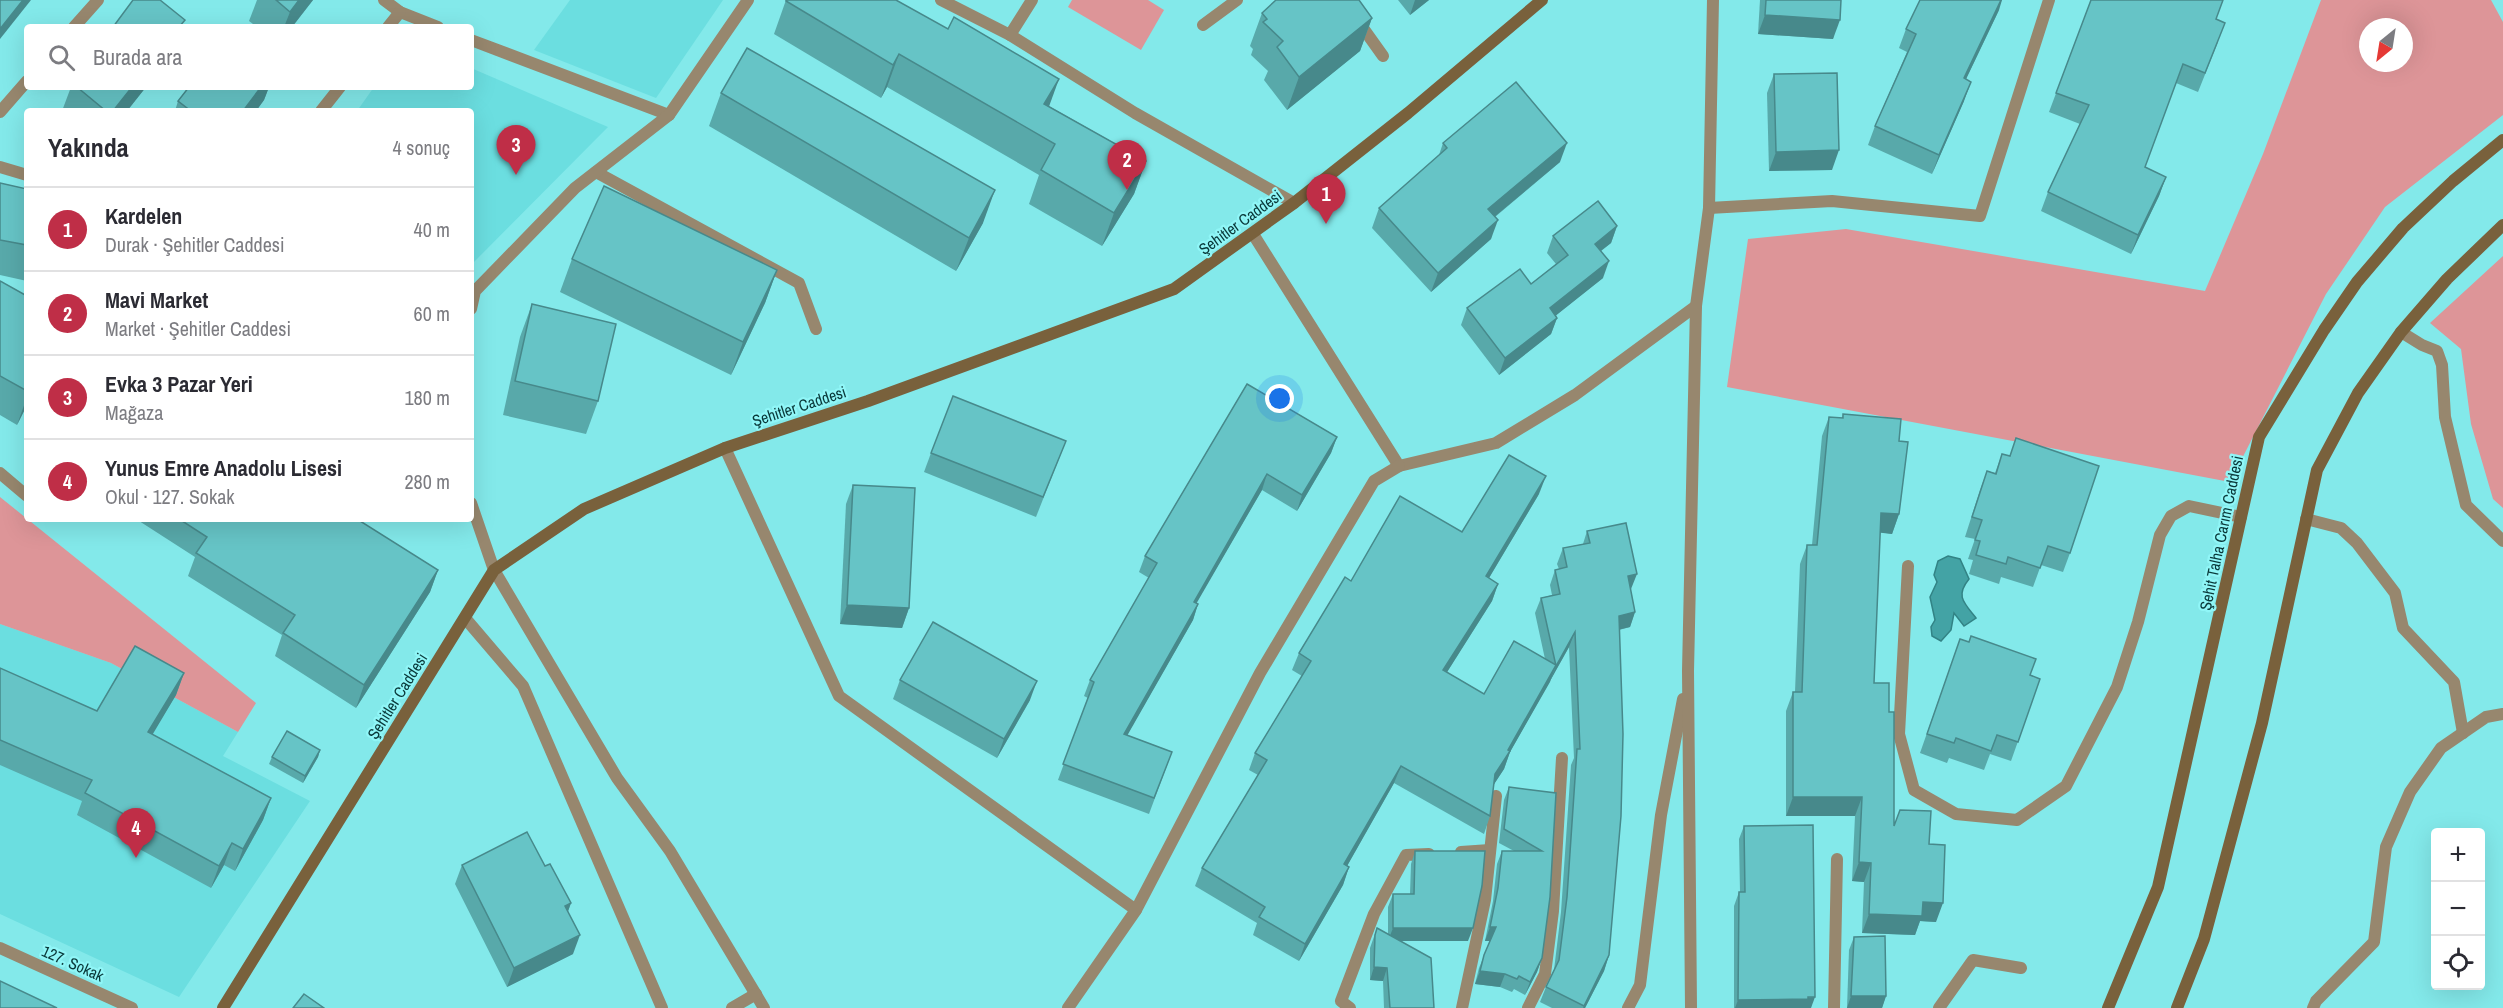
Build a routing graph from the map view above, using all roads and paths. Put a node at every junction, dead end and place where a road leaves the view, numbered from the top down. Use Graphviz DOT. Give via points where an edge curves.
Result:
graph roads {
  1 [pos="98,0"];
  2 [pos="384,0"];
  3 [pos="748,0"];
  4 [pos="941,0"];
  5 [pos="1032,0"];
  6 [pos="1237,0"];
  7 [pos="1343,0"];
  8 [pos="1542,0"];
  9 [pos="1713,0"];
  10 [pos="2049,0"];
  11 [pos="400,12"];
  12 [pos="77,24"];
  13 [pos="390,24"];
  14 [pos="430,24"];
  15 [pos="1203,25"];
  16 [pos="1010,35"];
  17 [pos="474,40"];
  18 [pos="1383,56"];
  19 [pos="24,84"];
  20 [pos="338,90"];
  21 [pos="323,108"];
  22 [pos="0,112"];
  23 [pos="669,115"];
  24 [pos="2503,140"];
  25 [pos="0,167"];
  26 [pos="596,172"];
  27 [pos="24,174"];
  28 [pos="1294,203"];
  29 [pos="1709,208"];
  30 [pos="2503,225"];
  31 [pos="1253,234"];
  32 [pos="474,296"];
  33 [pos="1696,306"];
  34 [pos="816,329"];
  35 [pos="2401,332"];
  36 [pos="725,448"];
  37 [pos="1399,466"];
  38 [pos="0,473"];
  39 [pos="24,493"];
  40 [pos="474,511"];
  41 [pos="2241,517"];
  42 [pos="2306,519"];
  43 [pos="2503,541"];
  44 [pos="1908,566"];
  45 [pos="495,570"];
  46 [pos="465,618"];
  47 [pos="1688,671"];
  48 [pos="2503,714"];
  49 [pos="2463,733"];
  50 [pos="1562,758"];
  51 [pos="1496,796"];
  52 [pos="1490,850"];
  53 [pos="1837,859"];
  54 [pos="1136,910"];
  55 [pos="0,948"];
  56 [pos="2021,968"];
  57 [pos="756,994"];
  58 [pos="132,1008"];
  59 [pos="223,1008"];
  60 [pos="662,1008"];
  61 [pos="732,1008"];
  62 [pos="764,1008"];
  63 [pos="1068,1008"];
  64 [pos="1350,1008"];
  65 [pos="1462,1008"];
  66 [pos="1528,1008"];
  67 [pos="1628,1008"];
  68 [pos="1691,1008"];
  69 [pos="1834,1008"];
  70 [pos="1939,1008"];
  71 [pos="2108,1008"];
  72 [pos="2177,1008"];
  73 [pos="2313,1008"];
  1 -- 12 [label="street"];
  2 -- 11 [label="street"];
  3 -- 23 [label="street"];
  4 -- 16 [label="street"];
  5 -- 16 [label="street"];
  6 -- 15 [label="street"];
  7 -- 18 [label="street"];
  8 -- 28 [label="street, Şehitler Caddesi"];
  9 -- 29 [label="street"];
  10 -- 29 [label="street" via="1980,216 1832,201"];
  11 -- 13 [label="street"];
  11 -- 14 [label="street"];
  16 -- 28 [label="street" via="1135,113"];
  17 -- 23 [label="street"];
  19 -- 22 [label="street"];
  20 -- 21 [label="street"];
  23 -- 26 [label="street"];
  24 -- 41 [label="street, Şehit Talha Carım Caddesi" via="2403,228 2357,282 2259,437"];
  25 -- 27 [label="street"];
  26 -- 32 [label="street" via="575,188"];
  26 -- 34 [label="street" via="799,282"];
  28 -- 31 [label="street, Şehitler Caddesi"];
  29 -- 33 [label="street"];
  30 -- 35 [label="street" via="2447,279"];
  31 -- 36 [label="street, Şehitler Caddesi" via="1174,290"];
  31 -- 37 [label="street"];
  33 -- 37 [label="street" via="1575,395 1496,443"];
  33 -- 47 [label="street"];
  35 -- 42 [label="street" via="2358,393 2317,470"];
  35 -- 43 [label="street" via="2437,351 2442,365 2445,417 2466,505"];
  36 -- 45 [label="street, Şehitler Caddesi" via="584,509"];
  36 -- 54 [label="street" via="839,696"];
  37 -- 54 [label="street" via="1374,481 1260,673"];
  38 -- 39 [label="street"];
  40 -- 45 [label="street"];
  41 -- 44 [label="street" via="2189,506 2171,516 2160,535 2117,687 2066,786 2017,820 1956,814 1914,790 1899,734"];
  41 -- 71 [label="street, Şehit Talha Carım Caddesi" via="2158,887"];
  42 -- 49 [label="street" via="2341,528 2395,592 2403,628 2454,682"];
  42 -- 72 [label="street" via="2262,723 2204,939"];
  45 -- 46 [label="street, Şehitler Caddesi"];
  45 -- 57 [label="street" via="617,778 670,851"];
  46 -- 59 [label="street, Şehitler Caddesi"];
  46 -- 60 [label="street" via="522,686"];
  47 -- 67 [label="street" via="1661,815 1640,985"];
  47 -- 68 [label="street"];
  48 -- 49 [label="street" via="2486,717"];
  49 -- 73 [label="street" via="2441,748 2410,792 2386,847 2374,942"];
  50 -- 66 [label="street" via="1553,911 1545,974"];
  51 -- 52 [label="street"];
  52 -- 64 [label="street" via="1406,855 1374,914 1341,1001"];
  52 -- 65 [label="street" via="1485,900"];
  53 -- 69 [label="street"];
  54 -- 63 [label="street"];
  55 -- 58 [label="street, 127. Sokak"];
  56 -- 70 [label="street" via="1973,960"];
  57 -- 61 [label="street"];
  57 -- 62 [label="street"];
}
